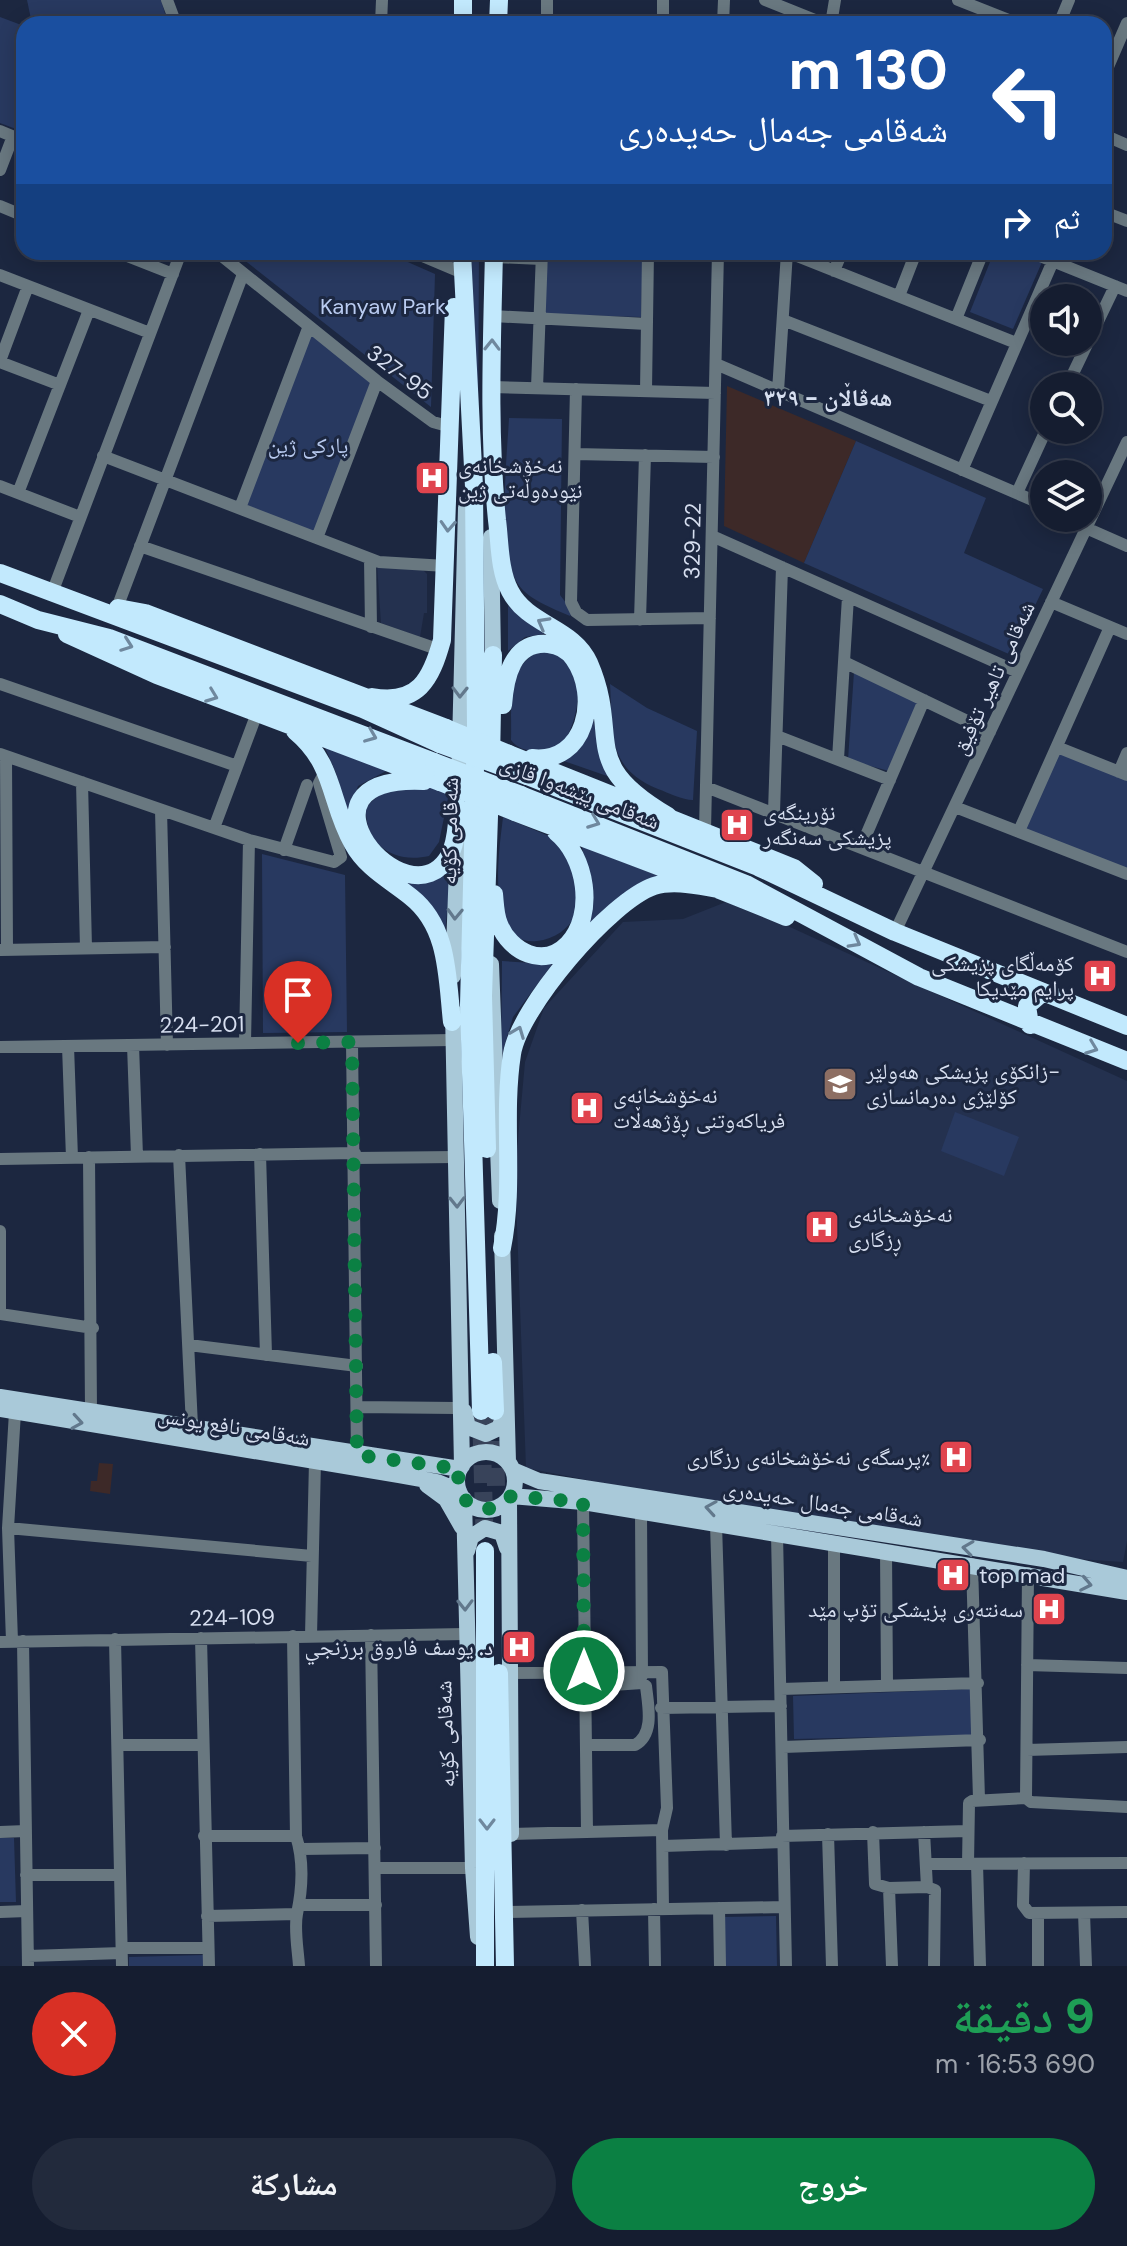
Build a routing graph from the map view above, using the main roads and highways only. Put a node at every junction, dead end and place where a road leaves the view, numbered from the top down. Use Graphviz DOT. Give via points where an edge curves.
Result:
graph roads {
  1 [pos="459,260"];
  2 [pos="460,260"];
  3 [pos="494,260"];
  4 [pos="491,451"];
  5 [pos="0,573"];
  6 [pos="0,604"];
  7 [pos="87,605"];
  8 [pos="38,620"];
  9 [pos="493,655"];
  10 [pos="372,697"];
  11 [pos="283,722"];
  12 [pos="492,739"];
  13 [pos="440,745"];
  14 [pos="509,754"];
  15 [pos="440,782"];
  16 [pos="518,803"];
  17 [pos="473,815"];
  18 [pos="668,816"];
  19 [pos="540,822"];
  20 [pos="487,839"];
  21 [pos="486,867"];
  22 [pos="726,890"];
  23 [pos="827,897"];
  24 [pos="813,919"];
  25 [pos="1042,993"];
  26 [pos="1030,1025"];
  27 [pos="1127,1026"];
  28 [pos="453,1031"];
  29 [pos="1127,1061"];
  30 [pos="502,1248"];
  31 [pos="0,1397"];
  32 [pos="458,1403"];
  33 [pos="7,1411"];
  34 [pos="494,1411"];
  35 [pos="507,1440"];
  36 [pos="510,1466"];
  37 [pos="461,1467"];
  38 [pos="442,1468"];
  39 [pos="399,1475"];
  40 [pos="581,1494"];
  41 [pos="462,1495"];
  42 [pos="510,1498"];
  43 [pos="559,1500"];
  44 [pos="464,1534"];
  45 [pos="825,1536"];
  46 [pos="497,1554"];
  47 [pos="464,1566"];
  48 [pos="1127,1578"];
  49 [pos="1127,1592"];
  50 [pos="504,1912"];
  51 [pos="483,1966"];
  52 [pos="505,1966"];
  1 -- 10 [label="highway, one-way" via="440,650 430,675 412,694 394,701"];
  2 -- 17 [label="highway, شەقامی کۆیە, one-way" via="474,487"];
  4 -- 3 [label="highway, شەقامی کۆیە, one-way"];
  4 -- 9 [label="main road, شەقامی کۆیە"];
  18 -- 4 [label="highway, one-way" via="632,794 614,771 584,653 570,638 524,610 508,587"];
  5 -- 7 [label="highway, شەقامی پێشەوا قازی"];
  6 -- 8 [label="highway, شەقامی پێشەوا قازی"];
  7 -- 10 [label="highway" via="145,613"];
  7 -- 13 [label="highway, شەقامی پێشەوا قازی" via="363,709"];
  8 -- 11 [label="highway, one-way" via="104,653"];
  8 -- 13 [label="highway, شەقامی پێشەوا قازی, one-way"];
  9 -- 12 [label="highway, شەقامی کۆیە"];
  10 -- 13 [label="highway"];
  11 -- 15 [label="highway"];
  11 -- 28 [label="highway" via="327,768 357,850 434,923 445,961"];
  12 -- 14 [label="highway" via="515,658 539,644 568,652 585,692 576,743 550,759"];
  12 -- 17 [label="highway, شەقامی کۆیە"];
  13 -- 14 [label="highway, bridge"];
  13 -- 16 [label="highway, شەقامی پێشەوا قازی, bridge"];
  13 -- 23 [label="highway, شەقامی پێشەوا قازی, bridge"];
  14 -- 18 [label="highway"];
  15 -- 16 [label="highway, bridge"];
  15 -- 17 [label="highway" via="389,782 367,793 357,817 366,844 381,860 412,875 432,872 450,854"];
  16 -- 19 [label="highway"];
  16 -- 24 [label="highway, شەقامی پێشەوا قازی, one-way" via="746,884"];
  17 -- 20 [label="highway, شەقامی کۆیە"];
  17 -- 28 [label="main road, شەقامی کۆیە, one-way"];
  17 -- 34 [label="highway, شەقامی کۆیە" via="469,1005"];
  18 -- 23 [label="highway" via="794,868"];
  19 -- 20 [label="highway" via="570,846 583,876 578,927 570,942 552,954 524,953 502,931"];
  19 -- 22 [label="highway"];
  20 -- 21 [label="highway, شەقامی کۆیە"];
  21 -- 30 [label="main road, شەقامی کۆیە"];
  21 -- 34 [label="highway, شەقامی کۆیە" via="483,996"];
  22 -- 24 [label="highway" via="785,917"];
  30 -- 22 [label="highway, one-way" via="511,1064 526,1013 568,961 634,896 667,883"];
  23 -- 25 [label="highway, شەقامی پێشەوا قازی" via="895,932"];
  24 -- 26 [label="highway, شەقامی پێشەوا قازی, one-way" via="919,977"];
  25 -- 26 [label="highway" via="1027,1006"];
  25 -- 27 [label="highway, شەقامی پێشەوا قازی"];
  26 -- 29 [label="highway, شەقامی پێشەوا قازی, one-way"];
  28 -- 32 [label="main road, شەقامی کۆیە, one-way"];
  30 -- 34 [label="main road, شەقامی کۆیە"];
  31 -- 38 [label="main road, شەقامی نافع یونس"];
  32 -- 34 [label="main road" via="466,1423 480,1434 499,1428"];
  32 -- 37 [label="main road, شەقامی کۆیە"];
  32 -- 38 [label="main road" via="454,1451"];
  33 -- 39 [label="main road, شەقامی نافع یونس, one-way"];
  34 -- 35 [label="main road, شەقامی کۆیە"];
  35 -- 36 [label="main road, شەقامی کۆیە"];
  35 -- 40 [label="main road" via="523,1467"];
  36 -- 37 [label="main road" via="487,1452"];
  36 -- 40 [label="main road, شەقامی جەمال حەیدەری" via="533,1480"];
  36 -- 42 [label="main road, شەقامی کۆیە"];
  37 -- 38 [label="main road, شەقامی نافع یونس"];
  37 -- 41 [label="main road, شەقامی کۆیە"];
  39 -- 41 [label="main road, شەقامی نافع یونس" via="437,1482"];
  39 -- 44 [label="main road" via="441,1493"];
  40 -- 43 [label="main road, شەقامی جەمال حەیدەری"];
  45 -- 40 [label="main road, شەقامی جەمال حەیدەری, one-way"];
  40 -- 45 [label="main road, شەقامی جەمال حەیدەری" via="641,1512 777,1534"];
  41 -- 42 [label="main road" via="488,1510"];
  41 -- 44 [label="main road, شەقامی کۆیە"];
  42 -- 43 [label="main road, شەقامی جەمال حەیدەری"];
  42 -- 46 [label="main road, شەقامی کۆیە"];
  43 -- 46 [label="main road" via="518,1508"];
  44 -- 47 [label="main road, شەقامی کۆیە"];
  48 -- 45 [label="main road, شەقامی جەمال حەیدەری, one-way" via="1031,1557"];
  45 -- 49 [label="main road, شەقامی جەمال حەیدەری, one-way"];
  46 -- 47 [label="main road" via="502,1533 485,1528 469,1541"];
  46 -- 50 [label="highway, شەقامی کۆیە"];
  46 -- 50 [label="main road, شەقامی کۆیە" via="511,1673 511,1834"];
  46 -- 51 [label="highway, شەقامی کۆیە, one-way"];
  47 -- 51 [label="main road, شەقامی کۆیە, one-way" via="473,1868"];
  50 -- 52 [label="highway, شەقامی کۆیە"];
}
